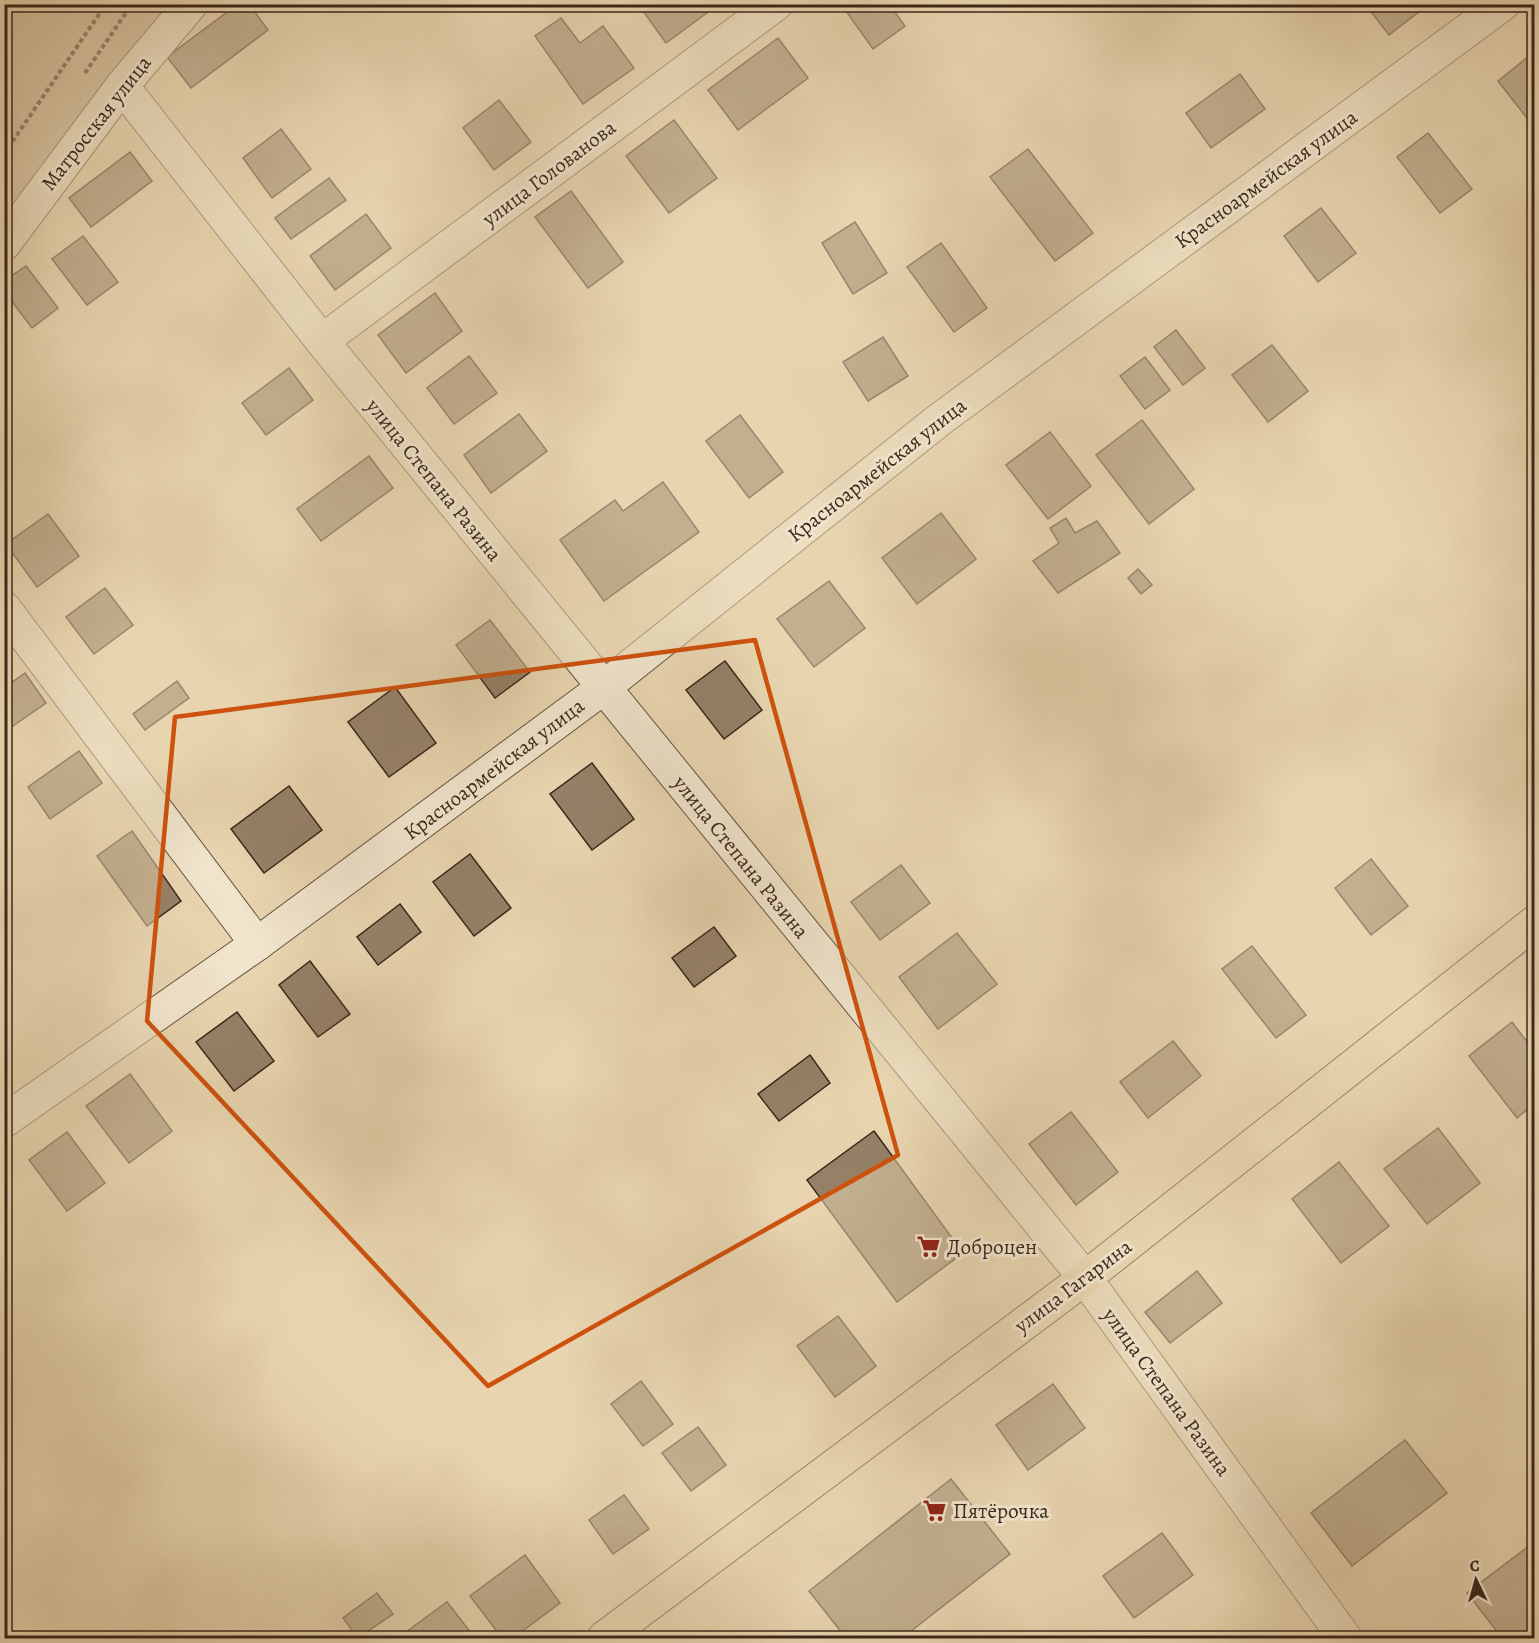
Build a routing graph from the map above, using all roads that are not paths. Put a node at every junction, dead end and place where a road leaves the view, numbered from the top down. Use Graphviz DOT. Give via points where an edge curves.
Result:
graph roads {
  1 [pos="191,4"];
  2 [pos="776,4"];
  3 [pos="1503,4"];
  4 [pos="122,86"];
  5 [pos="4,244"];
  6 [pos="322,341"];
  7 [pos="4,608"];
  8 [pos="603,688"];
  9 [pos="1534,923"];
  10 [pos="257,944"];
  11 [pos="4,1121"];
  12 [pos="1085,1278"];
  13 [pos="604,1638"];
  14 [pos="1345,1638"];
  1 -- 4 [label="street, Матросская улица"];
  2 -- 6 [label="street, улица Голованова"];
  3 -- 8 [label="street, Красноармейская улица" via="939,420"];
  4 -- 5 [label="street, Матросская улица"];
  4 -- 6 [label="street, улица Степана Разина"];
  6 -- 8 [label="street, улица Степана Разина"];
  7 -- 10 [label="street"];
  8 -- 10 [label="street, Красноармейская улица"];
  8 -- 12 [label="street, улица Степана Разина"];
  9 -- 12 [label="main road, улица Гагарина"];
  10 -- 11 [label="street, Красноармейская улица"];
  12 -- 13 [label="main road, улица Гагарина"];
  12 -- 14 [label="street, улица Степана Разина"];
}
